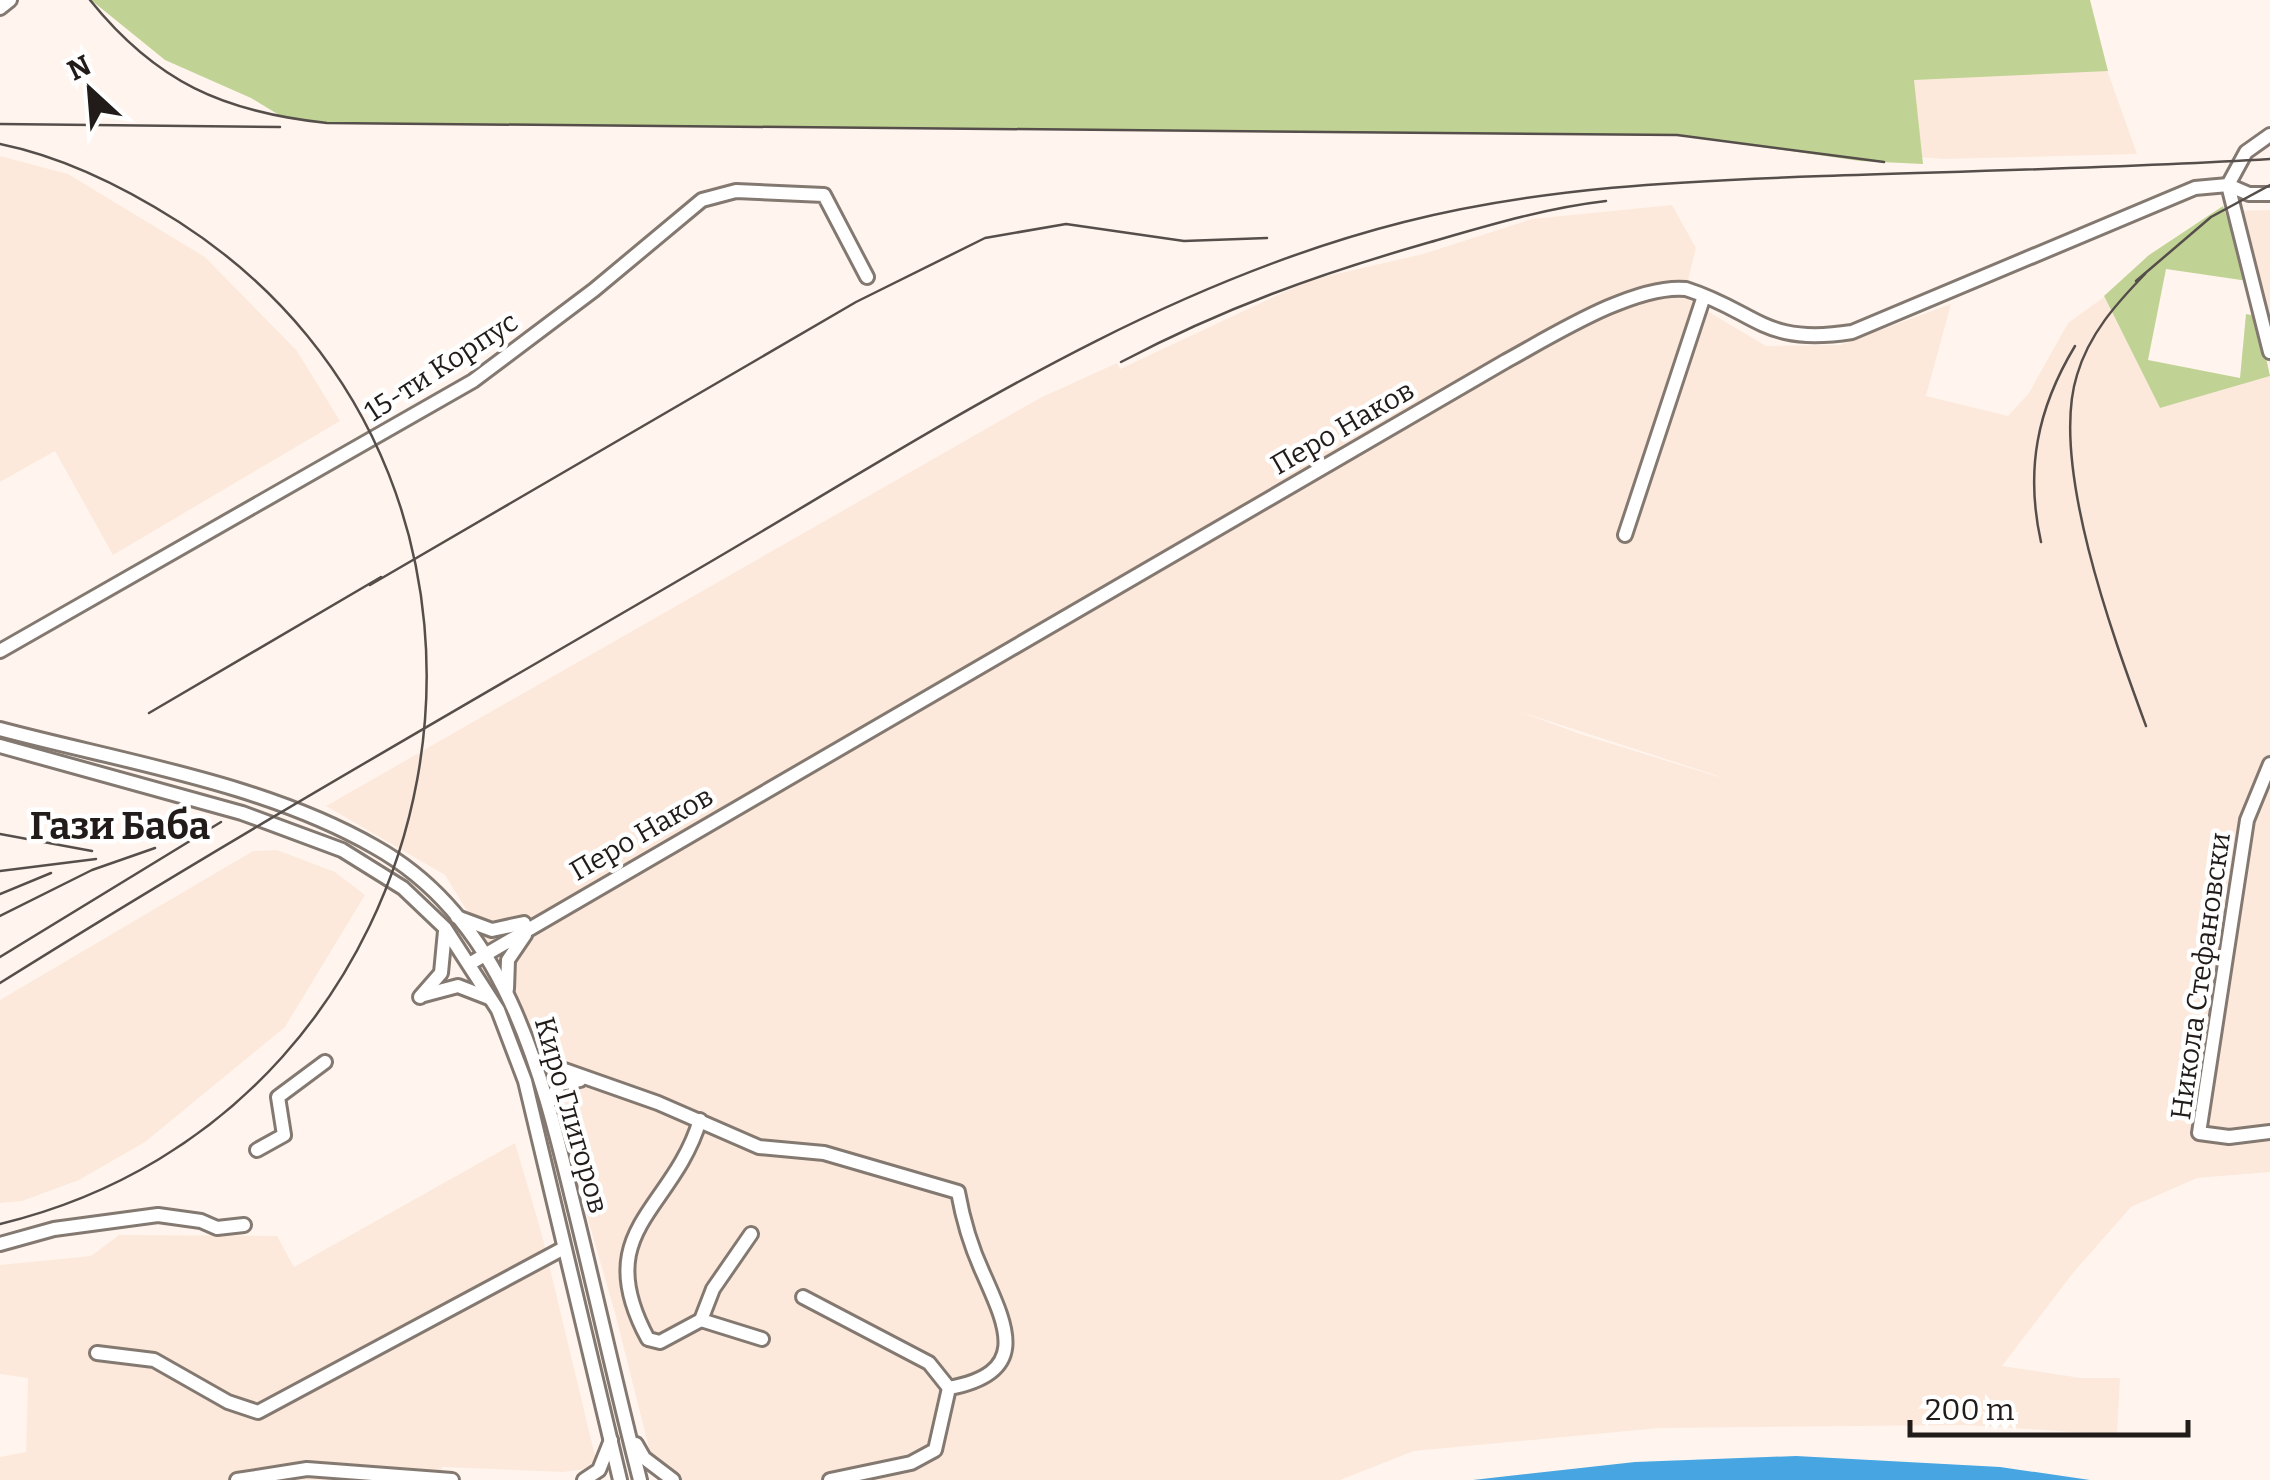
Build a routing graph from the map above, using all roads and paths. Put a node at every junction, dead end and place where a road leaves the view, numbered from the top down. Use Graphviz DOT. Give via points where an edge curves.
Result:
graph roads {
  1 [pos="10,0"];
  2 [pos="0,8"];
  3 [pos="2270,134"];
  4 [pos="2228,185"];
  5 [pos="2270,194"];
  6 [pos="867,276"];
  7 [pos="1704,296"];
  8 [pos="2270,352"];
  9 [pos="1625,535"];
  10 [pos="0,651"];
  11 [pos="0,729"];
  12 [pos="0,746"];
  13 [pos="2270,764"];
  14 [pos="454,915"];
  15 [pos="541,919"];
  16 [pos="445,928"];
  17 [pos="485,954"];
  18 [pos="471,963"];
  19 [pos="508,992"];
  20 [pos="492,1000"];
  21 [pos="536,1060"];
  22 [pos="324,1062"];
  23 [pos="582,1079"];
  24 [pos="548,1102"];
  25 [pos="700,1120"];
  26 [pos="2270,1132"];
  27 [pos="257,1150"];
  28 [pos="244,1225"];
  29 [pos="751,1234"];
  30 [pos="0,1244"];
  31 [pos="564,1248"];
  32 [pos="802,1296"];
  33 [pos="701,1320"];
  34 [pos="762,1339"];
  35 [pos="97,1354"];
  36 [pos="949,1388"];
  37 [pos="625,1424"];
  38 [pos="612,1438"];
  39 [pos="237,1480"];
  40 [pos="452,1480"];
  41 [pos="584,1480"];
  42 [pos="620,1480"];
  43 [pos="640,1480"];
  44 [pos="674,1480"];
  45 [pos="830,1480"];
  1 -- 2 [label="street"];
  3 -- 4 [label="street" via="2246,152"];
  4 -- 5 [label="street"];
  4 -- 7 [label="street, Перо Наков" via="2159,202 1852,332 1778,332"];
  4 -- 8 [label="street"];
  6 -- 10 [label="street, 15-ти Корпус" via="824,195 717,193 473,381"];
  7 -- 9 [label="street"];
  7 -- 15 [label="street, Перо Наков" via="1656,290 1534,346"];
  11 -- 14 [label="street, Киро Глигоров" via="232,790 322,822 392,857"];
  12 -- 16 [label="street, Киро Глигоров" via="242,813 342,850 403,888"];
  13 -- 26 [label="street, Никола Стефановски" via="2247,820 2199,1133"];
  14 -- 15 [label="street" via="492,930"];
  14 -- 17 [label="street, Киро Глигоров"];
  15 -- 17 [label="street, Перо Наков"];
  15 -- 19 [label="street" via="512,951"];
  16 -- 18 [label="street, Киро Глигоров"];
  16 -- 20 [label="street" via="441,973 420,997 458,986"];
  17 -- 18 [label="street, Перо Наков"];
  17 -- 19 [label="street, Киро Глигоров"];
  18 -- 20 [label="street, Киро Глигоров"];
  19 -- 21 [label="street, Киро Глигоров"];
  20 -- 31 [label="street, Киро Глигоров" via="525,1081"];
  21 -- 23 [label="street"];
  21 -- 24 [label="street, Киро Глигоров"];
  22 -- 27 [label="street" via="278,1097 284,1135"];
  23 -- 24 [label="street" via="560,1084"];
  23 -- 25 [label="street"];
  24 -- 37 [label="street, Киро Глигоров"];
  25 -- 33 [label="street" via="692,1146 641,1221 624,1270 638,1322 652,1342"];
  25 -- 36 [label="street" via="759,1147 824,1153 958,1192 999,1306 1006,1350 979,1382"];
  28 -- 30 [label="street" via="218,1228 158,1216 54,1229"];
  29 -- 33 [label="street" via="713,1288"];
  31 -- 35 [label="street" via="258,1412 154,1360"];
  31 -- 38 [label="street, Киро Глигоров"];
  32 -- 36 [label="street" via="929,1363"];
  33 -- 34 [label="street"];
  36 -- 45 [label="street" via="935,1450 911,1463"];
  37 -- 43 [label="street, Киро Глигоров"];
  37 -- 44 [label="street" via="644,1458"];
  38 -- 41 [label="street" via="600,1470"];
  38 -- 42 [label="street, Киро Глигоров"];
  39 -- 40 [label="street" via="307,1470"];
}
